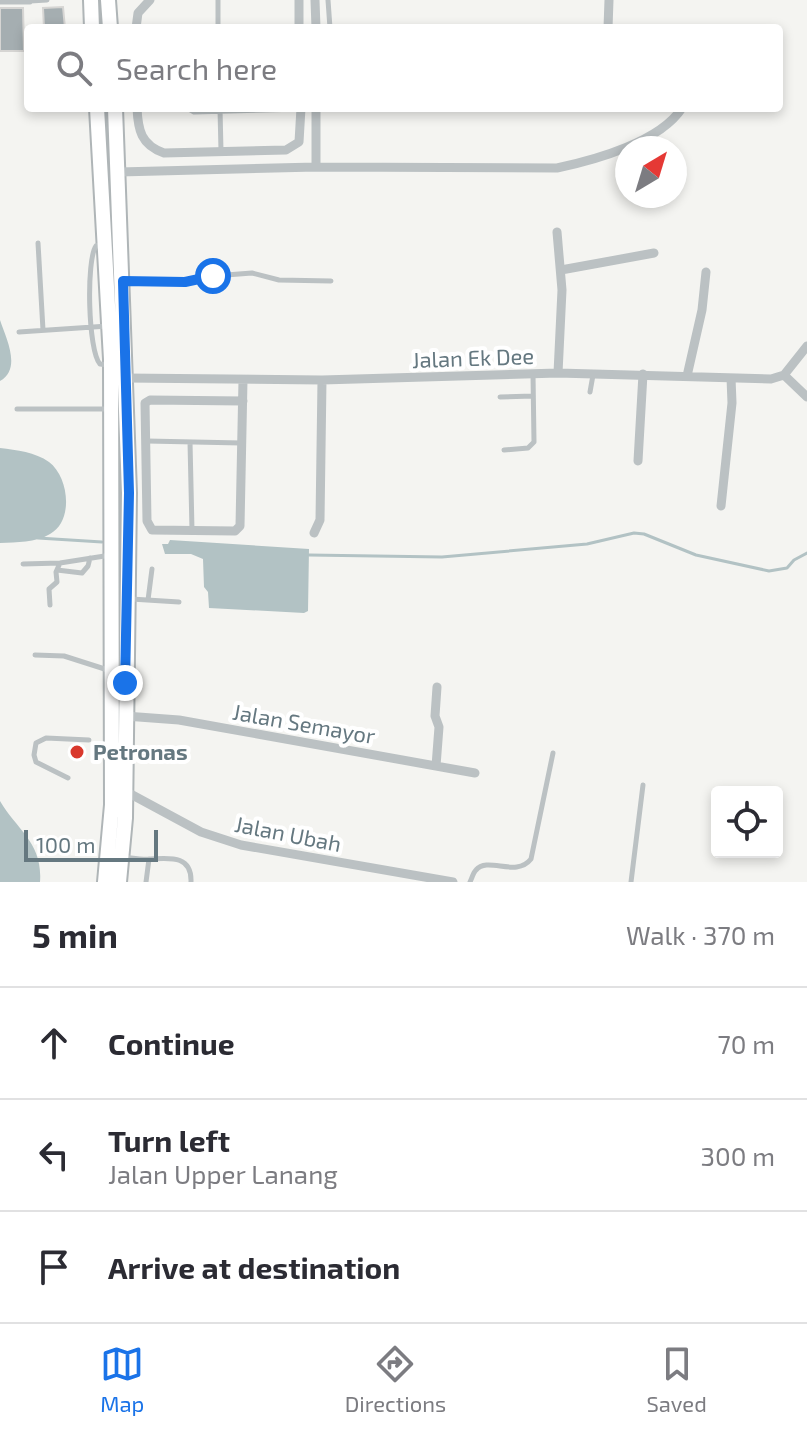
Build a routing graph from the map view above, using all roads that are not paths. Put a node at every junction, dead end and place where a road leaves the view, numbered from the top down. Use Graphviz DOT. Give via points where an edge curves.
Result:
graph roads {
  1 [pos="47,0"];
  2 [pos="91,0"];
  3 [pos="108,0"];
  4 [pos="150,0"];
  5 [pos="218,0"];
  6 [pos="299,0"];
  7 [pos="315,0"];
  8 [pos="328,0"];
  9 [pos="609,0"];
  10 [pos="30,1"];
  11 [pos="0,2"];
  12 [pos="92,24"];
  13 [pos="110,24"];
  14 [pos="137,24"];
  15 [pos="218,24"];
  16 [pos="299,24"];
  17 [pos="316,24"];
  18 [pos="330,24"];
  19 [pos="608,24"];
  20 [pos="97,112"];
  21 [pos="115,112"];
  22 [pos="137,112"];
  23 [pos="220,112"];
  24 [pos="301,112"];
  25 [pos="316,112"];
  26 [pos="679,112"];
  27 [pos="221,152"];
  28 [pos="316,167"];
  29 [pos="119,172"];
  30 [pos="557,232"];
  31 [pos="38,243"];
  32 [pos="104,244"];
  33 [pos="654,253"];
  34 [pos="561,270"];
  35 [pos="706,272"];
  36 [pos="123,281"];
  37 [pos="331,281"];
  38 [pos="109,326"];
  39 [pos="92,327"];
  40 [pos="43,330"];
  41 [pos="19,332"];
  42 [pos="807,346"];
  43 [pos="110,365"];
  44 [pos="558,373"];
  45 [pos="533,374"];
  46 [pos="593,374"];
  47 [pos="643,374"];
  48 [pos="784,375"];
  49 [pos="687,376"];
  50 [pos="125,378"];
  51 [pos="731,378"];
  52 [pos="243,380"];
  53 [pos="322,380"];
  54 [pos="590,392"];
  55 [pos="533,396"];
  56 [pos="500,397"];
  57 [pos="807,397"];
  58 [pos="243,401"];
  59 [pos="17,409"];
  60 [pos="111,409"];
  61 [pos="146,441"];
  62 [pos="190,442"];
  63 [pos="242,443"];
  64 [pos="504,450"];
  65 [pos="638,461"];
  66 [pos="129,493"];
  67 [pos="146,493"];
  68 [pos="721,506"];
  69 [pos="192,531"];
  70 [pos="314,533"];
  71 [pos="112,555"];
  72 [pos="90,558"];
  73 [pos="23,564"];
  74 [pos="59,566"];
  75 [pos="152,569"];
  76 [pos="126,599"];
  77 [pos="148,600"];
  78 [pos="179,602"];
  79 [pos="50,605"];
  80 [pos="35,655"];
  81 [pos="112,671"];
  82 [pos="437,687"];
  83 [pos="125,716"];
  84 [pos="89,740"];
  85 [pos="553,753"];
  86 [pos="436,766"];
  87 [pos="475,773"];
  88 [pos="68,778"];
  89 [pos="643,785"];
  90 [pos="125,791"];
  91 [pos="122,857"];
  92 [pos="149,859"];
  93 [pos="422,880"];
  94 [pos="105,882"];
  95 [pos="119,882"];
  96 [pos="146,882"];
  97 [pos="191,882"];
  98 [pos="453,882"];
  99 [pos="470,882"];
  100 [pos="631,882"];
  1 -- 10 [label="lane"];
  2 -- 12 [label="main road"];
  3 -- 13 [label="main road"];
  4 -- 14 [label="street" via="138,13"];
  5 -- 15 [label="lane"];
  6 -- 16 [label="street"];
  7 -- 17 [label="street"];
  8 -- 18 [label="lane"];
  9 -- 19 [label="street"];
  10 -- 11 [label="lane"];
  20 -- 32 [label="main road"];
  21 -- 29 [label="main road"];
  22 -- 27 [label="street" via="141,136 158,151"];
  23 -- 27 [label="lane"];
  24 -- 27 [label="street" via="295,147"];
  25 -- 28 [label="street"];
  26 -- 28 [label="street" via="648,136 595,159 557,168"];
  28 -- 29 [label="street"];
  29 -- 36 [label="main road"];
  30 -- 34 [label="street"];
  31 -- 40 [label="lane"];
  32 -- 38 [label="main road"];
  32 -- 39 [label="lane" via="96,246 91,257"];
  33 -- 34 [label="street"];
  34 -- 44 [label="street"];
  35 -- 49 [label="street"];
  36 -- 37 [label="lane" via="185,282 252,273 279,280"];
  36 -- 50 [label="main road"];
  38 -- 39 [label="lane"];
  38 -- 43 [label="main road"];
  39 -- 40 [label="lane"];
  39 -- 43 [label="lane" via="94,358"];
  40 -- 41 [label="lane"];
  42 -- 48 [label="street"];
  43 -- 60 [label="main road"];
  44 -- 45 [label="street, Jalan Ek Dee"];
  44 -- 46 [label="street, Jalan Ek Dee"];
  45 -- 53 [label="street, Jalan Ek Dee"];
  45 -- 55 [label="lane"];
  46 -- 47 [label="street, Jalan Ek Dee"];
  46 -- 54 [label="lane"];
  47 -- 49 [label="street, Jalan Ek Dee"];
  47 -- 65 [label="street"];
  48 -- 51 [label="street, Jalan Ek Dee"];
  48 -- 57 [label="street"];
  49 -- 51 [label="street, Jalan Ek Dee"];
  50 -- 52 [label="street, Jalan Ek Dee"];
  50 -- 66 [label="main road"];
  51 -- 68 [label="street"];
  52 -- 53 [label="street, Jalan Ek Dee"];
  52 -- 58 [label="street"];
  53 -- 70 [label="street" via="320,520"];
  55 -- 56 [label="lane"];
  55 -- 64 [label="lane" via="533,446"];
  58 -- 61 [label="street" via="147,401"];
  58 -- 63 [label="street"];
  59 -- 60 [label="lane"];
  60 -- 71 [label="main road"];
  61 -- 62 [label="lane"];
  61 -- 67 [label="street"];
  62 -- 63 [label="lane"];
  62 -- 69 [label="lane"];
  63 -- 69 [label="street" via="240,528"];
  66 -- 67 [label="street"];
  66 -- 76 [label="main road"];
  67 -- 69 [label="street" via="152,530"];
  71 -- 72 [label="lane"];
  71 -- 81 [label="main road"];
  72 -- 74 [label="lane"];
  72 -- 74 [label="lane" via="82,573"];
  73 -- 74 [label="lane"];
  74 -- 79 [label="lane"];
  75 -- 77 [label="lane"];
  76 -- 77 [label="lane"];
  76 -- 83 [label="main road"];
  77 -- 78 [label="lane"];
  80 -- 81 [label="lane" via="64,656"];
  81 -- 94 [label="main road" via="112,805"];
  82 -- 86 [label="street"];
  83 -- 86 [label="street, Jalan Semayor" via="179,720"];
  83 -- 90 [label="main road"];
  84 -- 88 [label="lane" via="46,738 36,743 36,762"];
  85 -- 99 [label="lane" via="531,859 519,868 482,866"];
  86 -- 87 [label="street, Jalan Semayor"];
  89 -- 100 [label="lane"];
  90 -- 91 [label="main road"];
  90 -- 93 [label="street, Jalan Ubah" via="218,838"];
  91 -- 92 [label="lane"];
  91 -- 95 [label="main road"];
  92 -- 96 [label="lane"];
  92 -- 97 [label="lane" via="178,859 189,869"];
  93 -- 98 [label="street, Jalan Ubah"];
}
